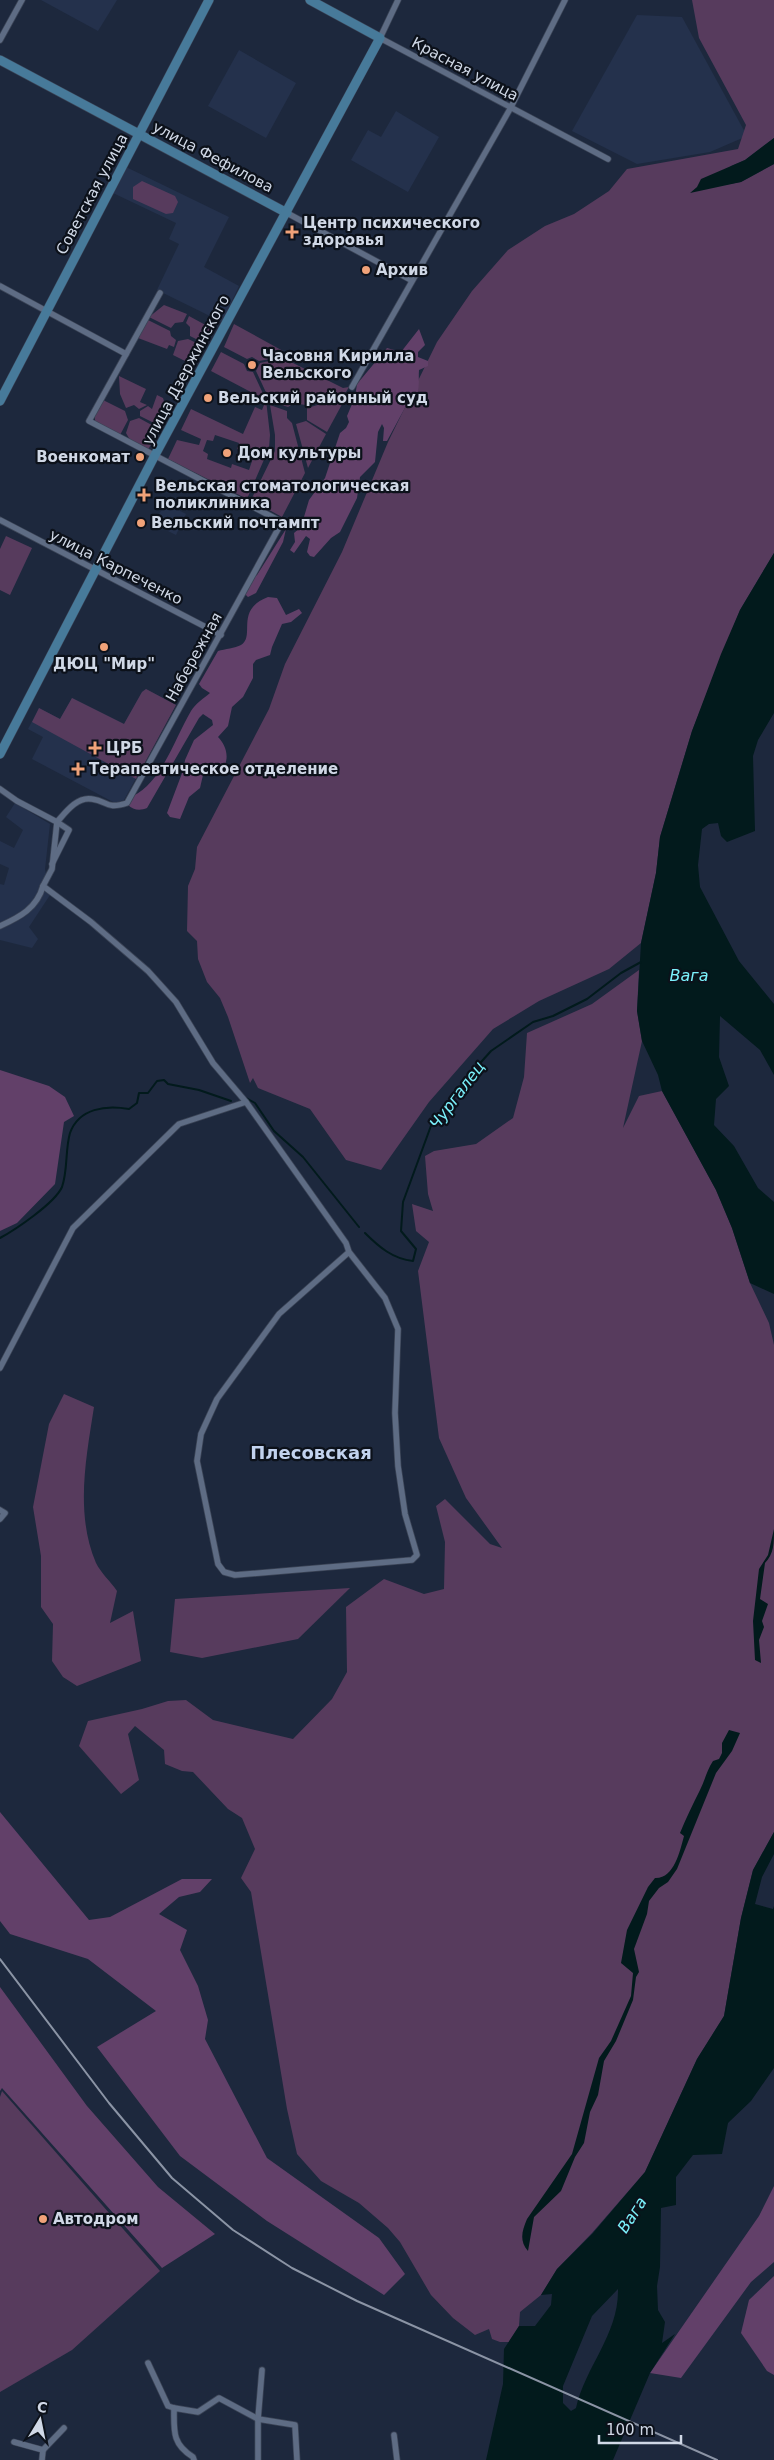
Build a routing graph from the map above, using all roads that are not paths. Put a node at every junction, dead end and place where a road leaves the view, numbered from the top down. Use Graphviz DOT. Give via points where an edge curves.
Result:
graph roads {
  1 [pos="22,0"];
  2 [pos="209,0"];
  3 [pos="310,0"];
  4 [pos="398,0"];
  5 [pos="564,0"];
  6 [pos="380,38"];
  7 [pos="0,40"];
  8 [pos="0,60"];
  9 [pos="510,109"];
  10 [pos="140,133"];
  11 [pos="608,159"];
  12 [pos="287,213"];
  13 [pos="412,280"];
  14 [pos="0,286"];
  15 [pos="160,292"];
  16 [pos="46,310"];
  17 [pos="126,354"];
  18 [pos="352,388"];
  19 [pos="0,401"];
  20 [pos="155,455"];
  21 [pos="0,520"];
  22 [pos="96,570"];
  23 [pos="221,635"];
  24 [pos="0,753"];
  25 [pos="0,789"];
  26 [pos="57,822"];
  27 [pos="52,864"];
  28 [pos="43,886"];
  29 [pos="0,926"];
  30 [pos="246,1102"];
  31 [pos="349,1252"];
  32 [pos="0,1368"];
  33 [pos="0,1510"];
  34 [pos="0,1519"];
  35 [pos="148,2363"];
  36 [pos="262,2370"];
  37 [pos="174,2408"];
  38 [pos="258,2419"];
  39 [pos="64,2428"];
  40 [pos="394,2435"];
  41 [pos="14,2442"];
  42 [pos="43,2450"];
  43 [pos="42,2460"];
  44 [pos="194,2460"];
  45 [pos="258,2460"];
  46 [pos="297,2460"];
  47 [pos="397,2460"];
  1 -- 7 [label="street"];
  2 -- 10 [label="main road, Советская улица"];
  3 -- 6 [label="main road, Красная улица"];
  4 -- 6 [label="street, улица Дзержинского"];
  5 -- 9 [label="street"];
  6 -- 9 [label="street, Красная улица"];
  6 -- 12 [label="main road, улица Дзержинского"];
  8 -- 10 [label="main road, улица Фефилова"];
  9 -- 11 [label="street, Красная улица"];
  9 -- 13 [label="street"];
  10 -- 12 [label="main road, улица Фефилова"];
  10 -- 16 [label="main road, Советская улица"];
  12 -- 13 [label="street, улица Фефилова"];
  12 -- 20 [label="main road, улица Дзержинского"];
  13 -- 18 [label="street"];
  14 -- 16 [label="street"];
  15 -- 17 [label="street"];
  16 -- 17 [label="street"];
  16 -- 19 [label="main road, Советская улица"];
  17 -- 20 [label="street" via="89,420"];
  20 -- 22 [label="main road, улица Дзержинского"];
  20 -- 23 [label="street, Набережная" via="282,522"];
  21 -- 22 [label="street, улица Карпеченко"];
  22 -- 23 [label="street, улица Карпеченко"];
  22 -- 24 [label="main road, улица Дзержинского"];
  23 -- 26 [label="street, Набережная" via="127,803 107,806 92,798 82,800 71,806"];
  25 -- 26 [label="street"];
  26 -- 27 [label="street"];
  26 -- 27 [label="street" via="69,830"];
  27 -- 28 [label="street"];
  28 -- 29 [label="street" via="40,898 23,915"];
  28 -- 30 [label="street" via="148,971 176,1002 213,1063"];
  30 -- 31 [label="street" via="346,1243"];
  30 -- 32 [label="street" via="179,1124 73,1228"];
  31 -- 31 [label="street" via="385,1298 398,1329 395,1414 398,1466 405,1514 417,1555 412,1560 236,1576 224,1572 218,1564 197,1461 201,1434 218,1399 279,1314"];
  33 -- 34 [label="street" via="5,1514"];
  35 -- 37 [label="street" via="168,2406"];
  36 -- 38 [label="street"];
  37 -- 38 [label="street" via="198,2412 219,2398"];
  37 -- 44 [label="street" via="175,2437 182,2450"];
  38 -- 45 [label="street"];
  38 -- 46 [label="street" via="295,2425"];
  39 -- 42 [label="street"];
  40 -- 47 [label="street"];
  41 -- 42 [label="street"];
  42 -- 43 [label="street"];
}
